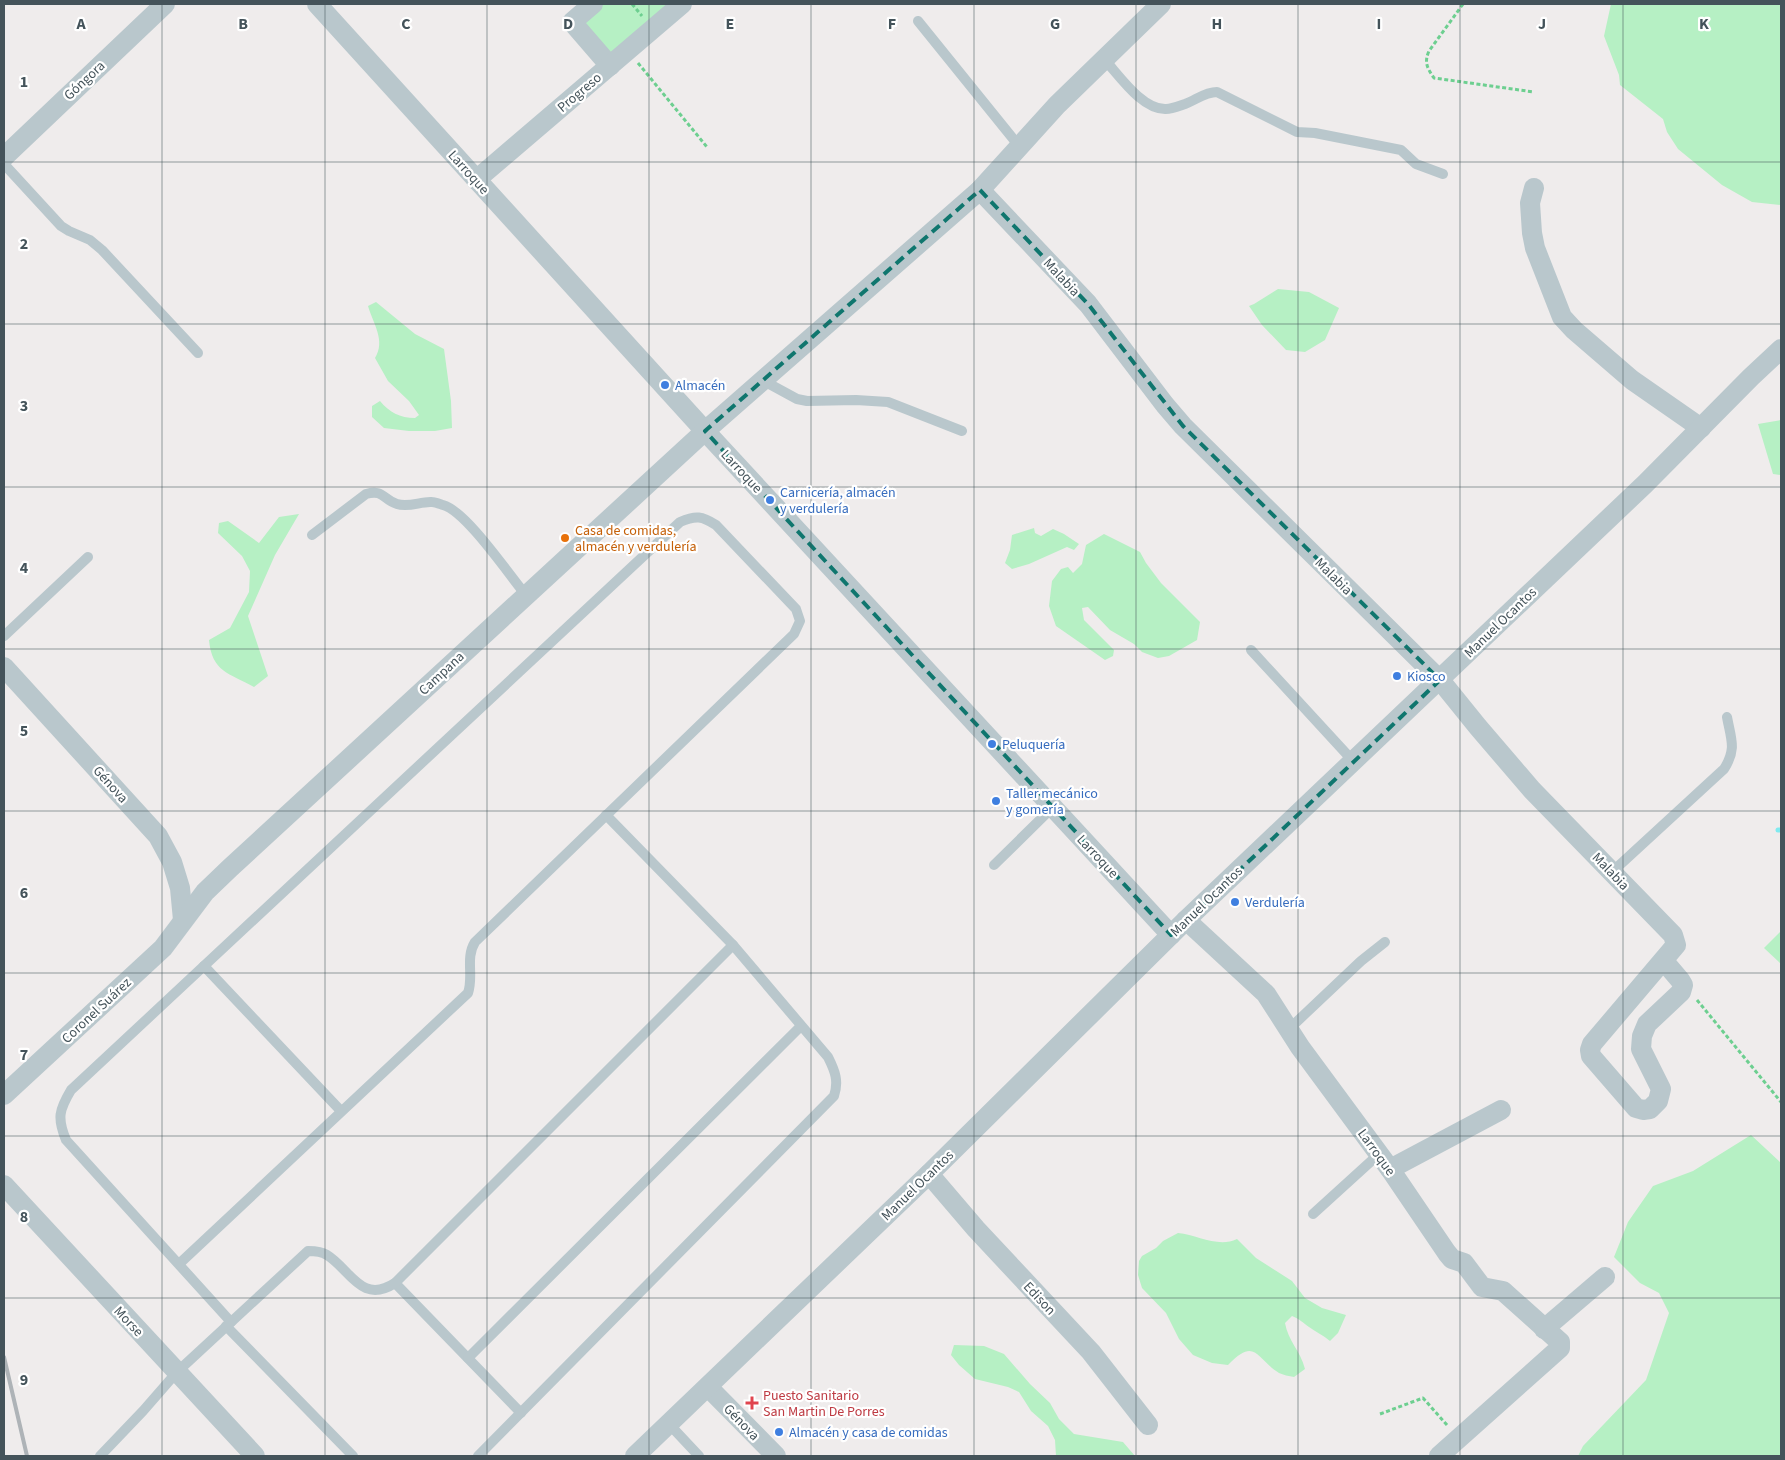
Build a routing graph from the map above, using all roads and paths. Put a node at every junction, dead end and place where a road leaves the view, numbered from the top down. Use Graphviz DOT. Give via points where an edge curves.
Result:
graph roads {
  1 [pos="165,4"];
  2 [pos="317,4"];
  3 [pos="593,4"];
  4 [pos="632,4"];
  5 [pos="682,4"];
  6 [pos="1161,4"];
  7 [pos="1462,4"];
  8 [pos="646,20"];
  9 [pos="918,21"];
  10 [pos="628,51"];
  11 [pos="1104,59"];
  12 [pos="610,66"];
  13 [pos="1534,92"];
  14 [pos="1019,146"];
  15 [pos="707,147"];
  16 [pos="4,157"];
  17 [pos="4,164"];
  18 [pos="1443,174"];
  19 [pos="476,180"];
  20 [pos="1534,188"];
  21 [pos="980,190"];
  22 [pos="1781,349"];
  23 [pos="198,353"];
  24 [pos="762,380"];
  25 [pos="1701,428"];
  26 [pos="705,431"];
  27 [pos="962,431"];
  28 [pos="312,535"];
  29 [pos="88,557"];
  30 [pos="526,596"];
  31 [pos="4,636"];
  32 [pos="1251,650"];
  33 [pos="4,667"];
  34 [pos="1440,680"];
  35 [pos="1727,717"];
  36 [pos="1353,761"];
  37 [pos="1053,808"];
  38 [pos="606,815"];
  39 [pos="994,865"];
  40 [pos="1612,872"];
  41 [pos="182,920"];
  42 [pos="1186,920"];
  43 [pos="1170,935"];
  44 [pos="1385,942"];
  45 [pos="733,945"];
  46 [pos="1663,960"];
  47 [pos="204,966"];
  48 [pos="1680,980"];
  49 [pos="801,1026"];
  50 [pos="1288,1030"];
  51 [pos="4,1095"];
  52 [pos="1781,1102"];
  53 [pos="1502,1110"];
  54 [pos="342,1112"];
  55 [pos="1385,1162"];
  56 [pos="929,1174"];
  57 [pos="4,1185"];
  58 [pos="1314,1214"];
  59 [pos="179,1264"];
  60 [pos="1604,1277"];
  61 [pos="395,1282"];
  62 [pos="229,1324"];
  63 [pos="1544,1329"];
  64 [pos="468,1358"];
  65 [pos="177,1372"];
  66 [pos="708,1387"];
  67 [pos="521,1413"];
  68 [pos="1380,1414"];
  69 [pos="669,1424"];
  70 [pos="1148,1425"];
  71 [pos="1459,1438"];
  72 [pos="100,1456"];
  73 [pos="255,1456"];
  74 [pos="353,1456"];
  75 [pos="478,1456"];
  76 [pos="635,1456"];
  77 [pos="699,1456"];
  78 [pos="776,1456"];
  79 [pos="1439,1456"];
  1 -- 16 [label="street, Góngora"];
  2 -- 19 [label="street, Larroque"];
  3 -- 12 [label="street" via="572,22"];
  4 -- 8 [label="path"];
  5 -- 10 [label="street, Progreso"];
  6 -- 11 [label="street, Campana"];
  7 -- 13 [label="path" via="1425,60 1434,78"];
  9 -- 14 [label="lane"];
  10 -- 12 [label="street, Progreso"];
  10 -- 15 [label="path"];
  11 -- 14 [label="street, Campana"];
  11 -- 18 [label="lane" via="1142,100 1154,107 1167,109 1209,92 1217,92 1297,132 1402,150 1416,164"];
  12 -- 19 [label="street, Progreso"];
  14 -- 21 [label="street, Campana"];
  17 -- 23 [label="lane" via="61,226 90,240 102,250"];
  19 -- 26 [label="street, Larroque"];
  20 -- 25 [label="street" via="1530,209 1535,248 1562,317 1632,380"];
  21 -- 24 [label="street, Campana"];
  21 -- 34 [label="street, Malabia" via="1088,304 1183,426"];
  22 -- 25 [label="street, Manuel Ocantos"];
  24 -- 26 [label="street, Campana"];
  24 -- 27 [label="lane" via="807,401 888,402"];
  25 -- 34 [label="street, Manuel Ocantos"];
  26 -- 30 [label="street, Campana"];
  26 -- 37 [label="street, Larroque"];
  28 -- 30 [label="lane" via="373,492 397,504 431,502 446,505 467,521"];
  29 -- 31 [label="lane"];
  30 -- 41 [label="street, Campana" via="230,868"];
  32 -- 36 [label="lane"];
  33 -- 41 [label="street, Génova" via="158,836 172,862 180,888"];
  34 -- 36 [label="street, Manuel Ocantos"];
  34 -- 40 [label="street, Malabia" via="1532,790"];
  35 -- 40 [label="lane" via="1733,750 1724,769"];
  36 -- 42 [label="street, Manuel Ocantos"];
  37 -- 39 [label="lane"];
  37 -- 43 [label="street, Larroque"];
  38 -- 45 [label="lane"];
  38 -- 47 [label="lane" via="794,634 800,621 796,609 716,525 704,518 691,517 680,522"];
  38 -- 54 [label="lane" via="475,942 470,951 471,984 468,993"];
  40 -- 46 [label="street, Malabia" via="1673,935 1676,945"];
  41 -- 51 [label="street, Coronel Suárez" via="162,948"];
  42 -- 43 [label="street, Manuel Ocantos"];
  42 -- 50 [label="street, Larroque" via="1266,994"];
  43 -- 56 [label="street, Manuel Ocantos"];
  44 -- 50 [label="lane"];
  45 -- 49 [label="lane"];
  45 -- 61 [label="lane"];
  46 -- 48 [label="street"];
  46 -- 48 [label="street, Malabia" via="1590,1050 1591,1056 1636,1108 1650,1109 1658,1101 1661,1089 1641,1049 1642,1036 1647,1024 1681,992 1683,985"];
  47 -- 54 [label="lane"];
  47 -- 59 [label="lane" via="71,1090 59,1123 66,1140"];
  48 -- 52 [label="path"];
  49 -- 64 [label="lane"];
  49 -- 67 [label="lane" via="828,1058 836,1073 834,1096"];
  50 -- 55 [label="street, Larroque"];
  53 -- 55 [label="street"];
  54 -- 59 [label="lane"];
  55 -- 58 [label="lane"];
  55 -- 63 [label="street, Larroque" via="1446,1254 1464,1263 1482,1287 1503,1291"];
  56 -- 66 [label="street, Manuel Ocantos"];
  56 -- 70 [label="street, Edison" via="1091,1352"];
  57 -- 65 [label="street, Morse"];
  59 -- 62 [label="lane"];
  60 -- 63 [label="street"];
  61 -- 62 [label="lane" via="387,1288 373,1290 358,1284 327,1255 308,1251"];
  61 -- 64 [label="lane"];
  62 -- 65 [label="lane"];
  62 -- 74 [label="lane"];
  63 -- 71 [label="street" via="1560,1342 1560,1348"];
  64 -- 67 [label="lane"];
  65 -- 72 [label="lane"];
  65 -- 73 [label="street, Morse"];
  66 -- 69 [label="street, Manuel Ocantos"];
  66 -- 78 [label="street, Génova"];
  67 -- 75 [label="lane"];
  68 -- 71 [label="path" via="1423,1398"];
  69 -- 76 [label="street, Manuel Ocantos"];
  69 -- 77 [label="lane"];
  71 -- 79 [label="street"];
}
